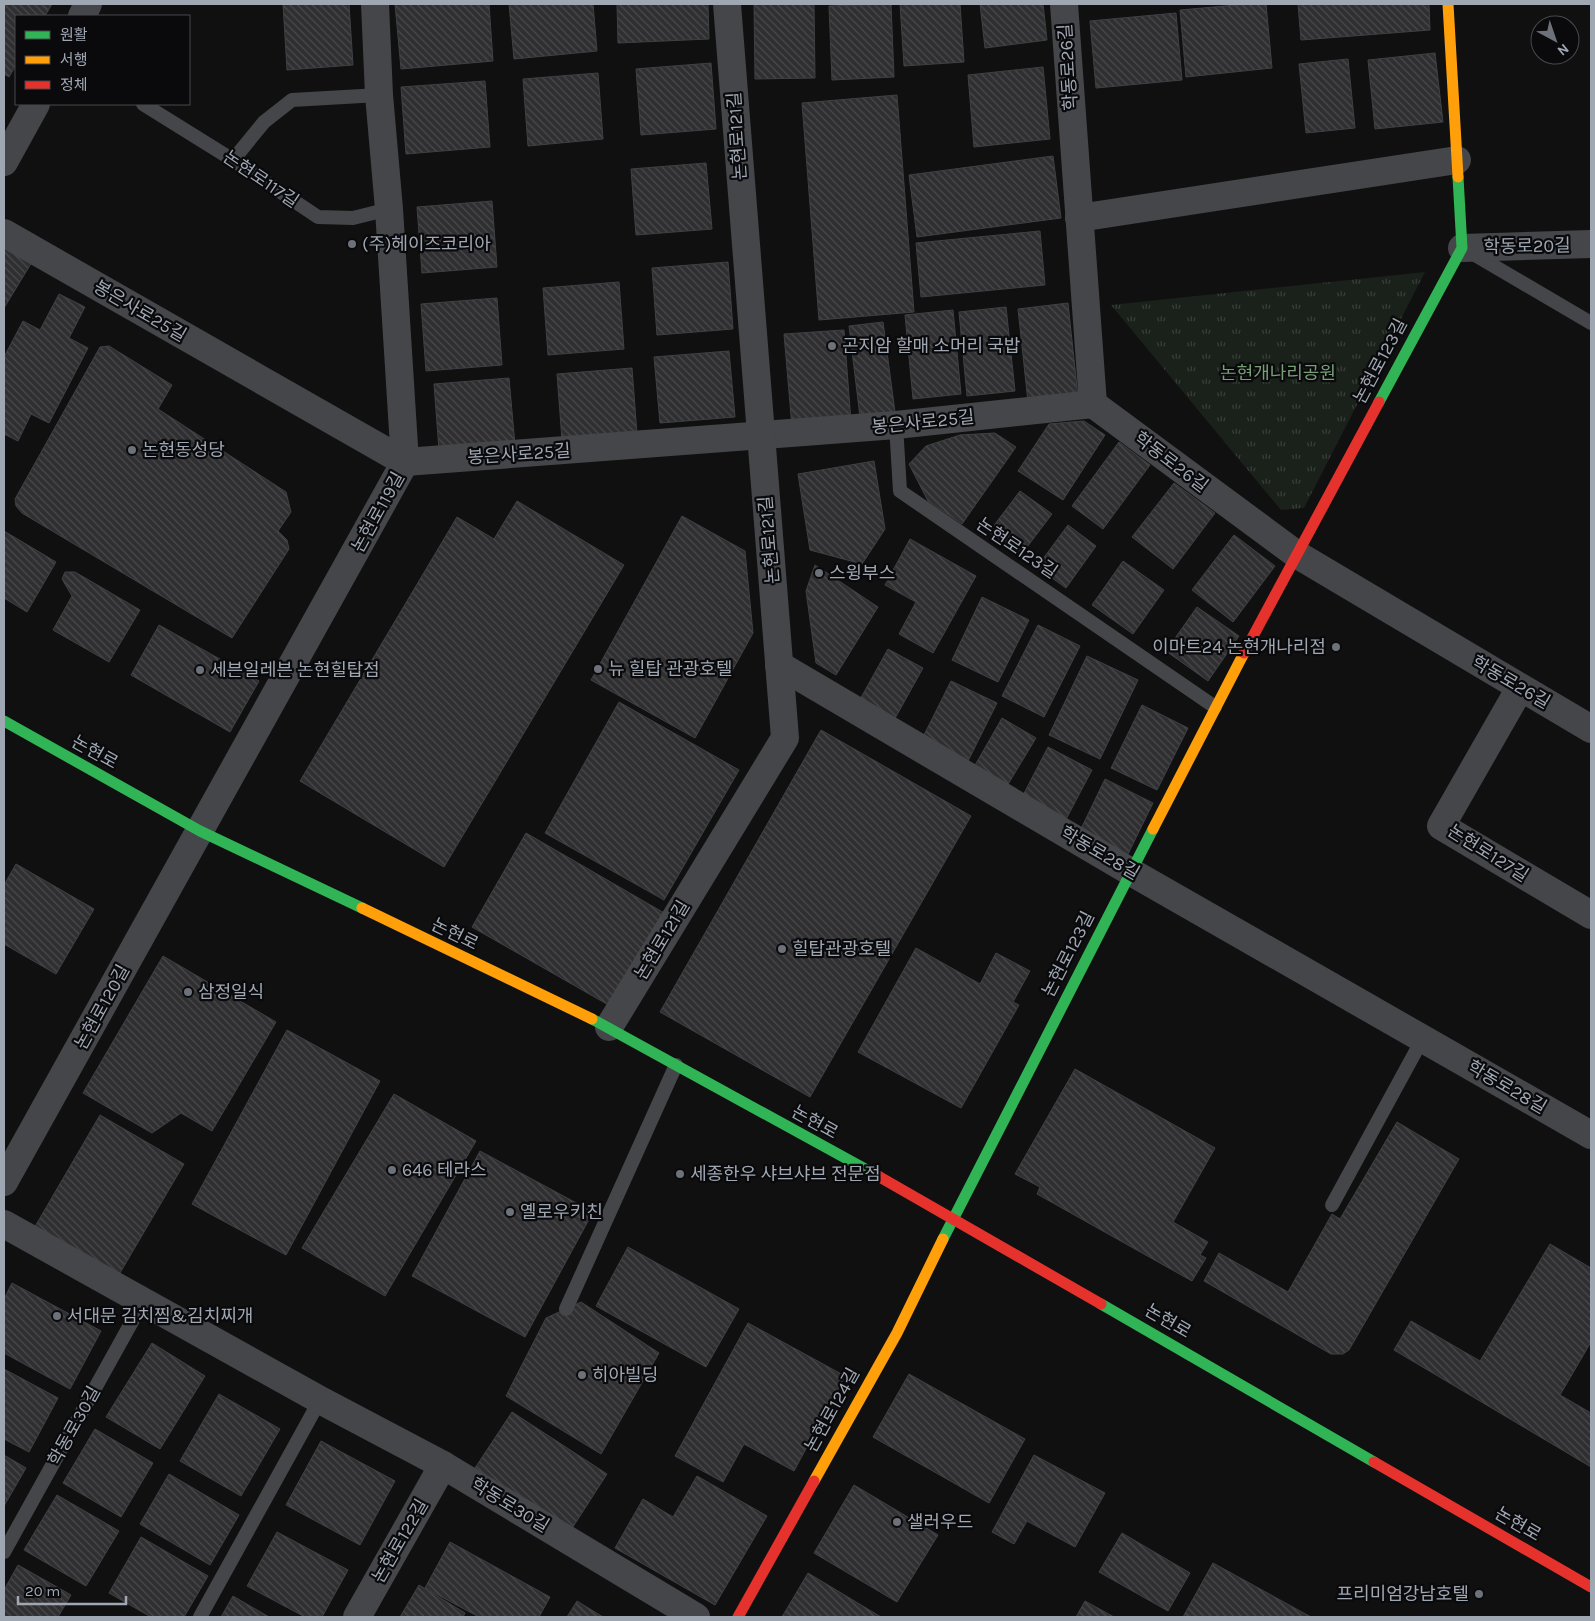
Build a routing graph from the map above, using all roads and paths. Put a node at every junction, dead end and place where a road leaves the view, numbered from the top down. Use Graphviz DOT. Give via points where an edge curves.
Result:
graph roads {
  1 [pos="375,4"];
  2 [pos="727,4"];
  3 [pos="1064,4"];
  4 [pos="1448,4"];
  5 [pos="379,95"];
  6 [pos="35,105"];
  7 [pos="145,105"];
  8 [pos="233,160"];
  9 [pos="1457,160"];
  10 [pos="4,162"];
  11 [pos="389,209"];
  12 [pos="1079,218"];
  13 [pos="4,233"];
  14 [pos="1591,244"];
  15 [pos="1462,248"];
  16 [pos="1591,323"];
  17 [pos="1093,404"];
  18 [pos="896,425"];
  19 [pos="760,435"];
  20 [pos="405,462"];
  21 [pos="1296,554"];
  22 [pos="779,665"];
  23 [pos="1520,688"];
  24 [pos="1216,707"];
  25 [pos="4,720"];
  26 [pos="1591,729"];
  27 [pos="200,831"];
  28 [pos="1132,872"];
  29 [pos="1591,915"];
  30 [pos="609,1027"];
  31 [pos="1423,1038"];
  32 [pos="676,1065"];
  33 [pos="1591,1135"];
  34 [pos="4,1182"];
  35 [pos="1332,1205"];
  36 [pos="953,1218"];
  37 [pos="4,1224"];
  38 [pos="144,1300"];
  39 [pos="566,1310"];
  40 [pos="320,1400"];
  41 [pos="443,1465"];
  42 [pos="4,1552"];
  43 [pos="1591,1587"];
  44 [pos="200,1617"];
  45 [pos="358,1617"];
  46 [pos="696,1617"];
  47 [pos="738,1617"];
  1 -- 5 [label="street, 논현로119길"];
  2 -- 19 [label="street, 논현로121길"];
  3 -- 12 [label="street, 학동로26길"];
  4 -- 9 [label="main road"];
  5 -- 8 [label="lane" via="292,100 264,122"];
  5 -- 11 [label="street, 논현로119길"];
  6 -- 10 [label="street"];
  7 -- 8 [label="lane, 논현로117길"];
  8 -- 11 [label="lane, 논현로117길" via="318,217 353,218"];
  9 -- 12 [label="street"];
  9 -- 15 [label="main road"];
  11 -- 20 [label="street, 논현로119길"];
  12 -- 17 [label="street, 학동로26길"];
  13 -- 20 [label="street, 봉은사로25길"];
  14 -- 15 [label="street, 학동로20길"];
  15 -- 16 [label="lane"];
  15 -- 21 [label="main road, 논현로123길"];
  17 -- 18 [label="street, 봉은사로25길"];
  17 -- 21 [label="street, 학동로26길"];
  18 -- 19 [label="street, 봉은사로25길"];
  18 -- 24 [label="lane, 논현로123길" via="900,491"];
  19 -- 20 [label="street, 봉은사로25길"];
  19 -- 22 [label="street, 논현로121길"];
  20 -- 27 [label="street, 논현로119길"];
  21 -- 23 [label="street, 학동로26길"];
  21 -- 24 [label="main road, 논현로123길"];
  22 -- 28 [label="street, 학동로28길"];
  22 -- 30 [label="street, 논현로121길" via="785,738"];
  23 -- 26 [label="street, 학동로26길"];
  23 -- 29 [label="street, 논현로127길" via="1441,826"];
  24 -- 28 [label="main road, 논현로123길"];
  25 -- 27 [label="main road, 논현로"];
  27 -- 30 [label="main road, 논현로"];
  27 -- 34 [label="street, 논현로120길"];
  28 -- 31 [label="street, 학동로28길"];
  28 -- 36 [label="main road, 논현로123길"];
  30 -- 32 [label="main road, 논현로"];
  31 -- 33 [label="street, 학동로28길"];
  31 -- 35 [label="lane"];
  32 -- 36 [label="main road, 논현로"];
  32 -- 39 [label="lane"];
  36 -- 43 [label="main road, 논현로"];
  36 -- 47 [label="main road, 논현로124길" via="897,1333"];
  37 -- 38 [label="street, 학동로30길"];
  38 -- 40 [label="street, 학동로30길"];
  38 -- 42 [label="lane, 학동로30길"];
  40 -- 41 [label="street, 학동로30길"];
  40 -- 44 [label="lane"];
  41 -- 45 [label="street, 논현로122길"];
  41 -- 46 [label="street, 학동로30길"];
}
